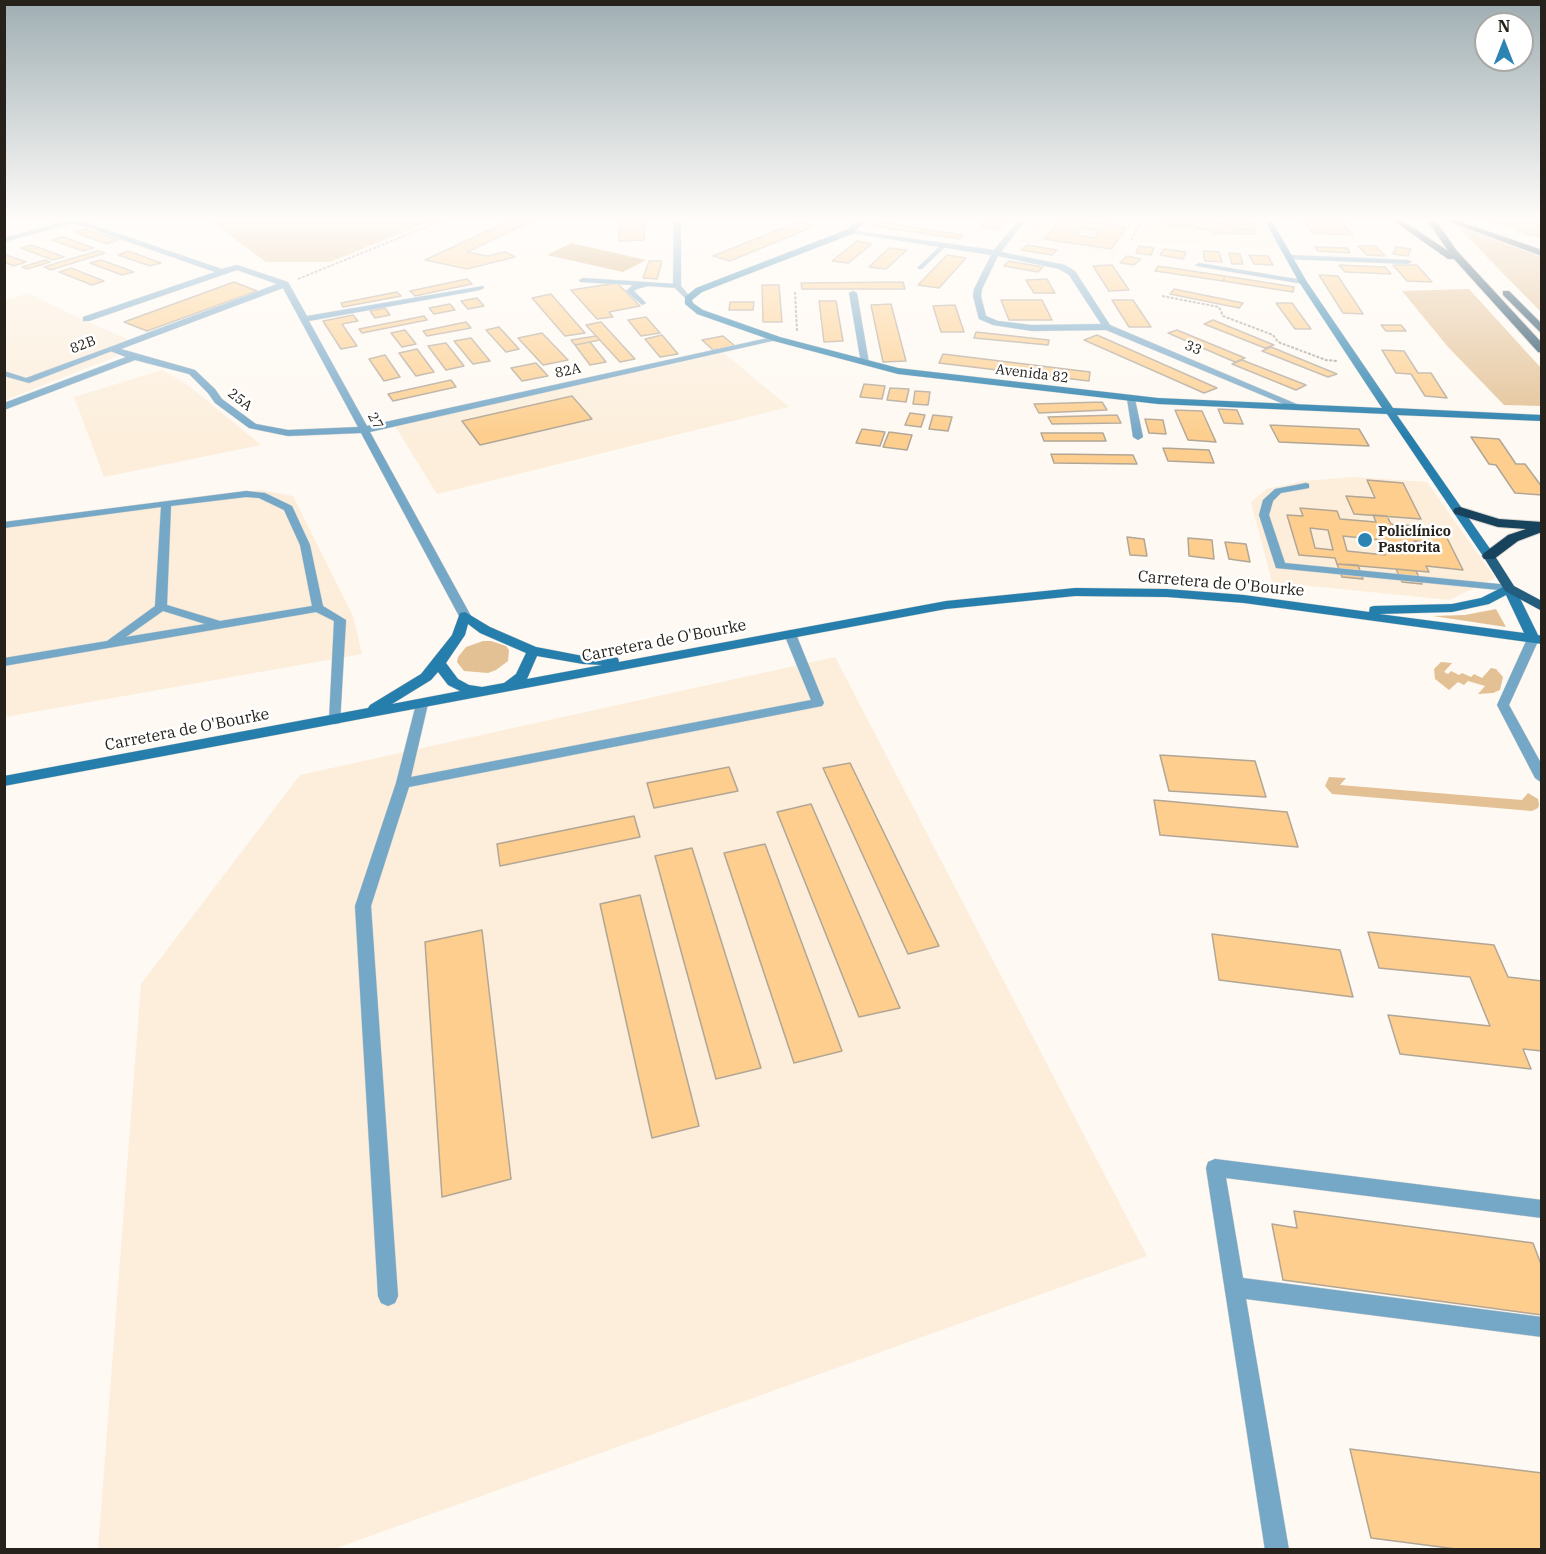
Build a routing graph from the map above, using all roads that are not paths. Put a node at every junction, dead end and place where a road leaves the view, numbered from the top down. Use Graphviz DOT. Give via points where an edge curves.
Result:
graph roads {
  1 [pos="853,293"];
  2 [pos="160,294"];
  3 [pos="260,294"];
  4 [pos="290,294"];
  5 [pos="449,294"];
  6 [pos="633,294"];
  7 [pos="684,294"];
  8 [pos="694,294"];
  9 [pos="977,294"];
  10 [pos="1085,294"];
  11 [pos="1310,294"];
  12 [pos="1490,294"];
  13 [pos="1505,294"];
  14 [pos="688,298"];
  15 [pos="642,303"];
  16 [pos="86,319"];
  17 [pos="304,319"];
  18 [pos="1107,327"];
  19 [pos="1542,331"];
  20 [pos="777,339"];
  21 [pos="113,349"];
  22 [pos="1542,350"];
  23 [pos="134,357"];
  24 [pos="865,363"];
  25 [pos="4,373"];
  26 [pos="1131,399"];
  27 [pos="4,407"];
  28 [pos="1301,408"];
  29 [pos="1389,412"];
  30 [pos="1542,418"];
  31 [pos="365,430"];
  32 [pos="1138,437"];
  33 [pos="1306,486"];
  34 [pos="166,503"];
  35 [pos="1460,511"];
  36 [pos="4,525"];
  37 [pos="1542,527"];
  38 [pos="1489,556"];
  39 [pos="1509,588"];
  40 [pos="161,607"];
  41 [pos="1542,607"];
  42 [pos="318,608"];
  43 [pos="1335,612"];
  44 [pos="465,616"];
  45 [pos="220,624"];
  46 [pos="790,634"];
  47 [pos="1537,640"];
  48 [pos="110,643"];
  49 [pos="533,651"];
  50 [pos="4,662"];
  51 [pos="439,663"];
  52 [pos="643,663"];
  53 [pos="509,686"];
  54 [pos="483,691"];
  55 [pos="422,704"];
  56 [pos="364,714"];
  57 [pos="335,720"];
  58 [pos="1542,778"];
  59 [pos="4,781"];
  60 [pos="403,783"];
  61 [pos="1542,1209"];
  62 [pos="1234,1287"];
  63 [pos="388,1296"];
  64 [pos="1542,1327"];
  65 [pos="1277,1550"];
  1 -- 24 [label="lane"];
  2 -- 16 [label="street"];
  3 -- 21 [label="street, 82B"];
  4 -- 17 [label="street, 27"];
  5 -- 17 [label="street"];
  6 -- 15 [label="lane"];
  7 -- 14 [label="street"];
  8 -- 14 [label="street"];
  9 -- 18 [label="street" via="982,316 996,323 1032,328"];
  10 -- 18 [label="street"];
  11 -- 29 [label="street"];
  12 -- 22 [label="highway"];
  13 -- 19 [label="highway"];
  14 -- 20 [label="street, Avenida 82" via="689,304 700,312"];
  17 -- 31 [label="street, 27"];
  18 -- 28 [label="street, 33"];
  20 -- 24 [label="street, Avenida 82"];
  20 -- 31 [label="street, 82A"];
  21 -- 23 [label="street, 25A"];
  21 -- 25 [label="lane, 82B" via="26,381"];
  23 -- 27 [label="street, 82B"];
  23 -- 31 [label="street, 25A" via="192,372 218,401 253,426 288,433"];
  24 -- 26 [label="street, Avenida 82" via="945,378"];
  26 -- 28 [label="street, Avenida 82"];
  26 -- 32 [label="lane"];
  28 -- 29 [label="street, Avenida 82"];
  29 -- 30 [label="street, Avenida 82"];
  29 -- 35 [label="street"];
  31 -- 44 [label="street, 27"];
  33 -- 39 [label="lane" via="1278,491 1268,500 1264,514 1280,566"];
  34 -- 36 [label="lane"];
  34 -- 40 [label="lane"];
  34 -- 42 [label="lane" via="246,494 278,501 288,508 305,545"];
  35 -- 37 [label="highway" via="1498,523"];
  35 -- 38 [label="street"];
  37 -- 38 [label="highway" via="1513,538"];
  38 -- 39 [label="main road"];
  39 -- 41 [label="main road"];
  39 -- 43 [label="street" via="1485,601 1452,608"];
  39 -- 47 [label="street"];
  40 -- 45 [label="lane"];
  40 -- 48 [label="lane"];
  42 -- 45 [label="lane"];
  42 -- 57 [label="lane" via="340,620"];
  43 -- 46 [label="street, Carretera de O'Bourke" via="1167,592 1075,592 946,605"];
  43 -- 47 [label="street"];
  44 -- 49 [label="street" via="485,630"];
  44 -- 51 [label="street" via="458,635"];
  45 -- 48 [label="lane"];
  46 -- 52 [label="street, Carretera de O'Bourke"];
  46 -- 60 [label="lane" via="818,702"];
  47 -- 58 [label="lane" via="1503,705"];
  48 -- 50 [label="lane"];
  49 -- 52 [label="street" via="583,660"];
  49 -- 53 [label="street" via="522,676"];
  51 -- 54 [label="street" via="453,682"];
  51 -- 56 [label="street" via="426,677"];
  52 -- 53 [label="street, Carretera de O'Bourke"];
  53 -- 54 [label="street, Carretera de O'Bourke"];
  54 -- 55 [label="street, Carretera de O'Bourke"];
  55 -- 56 [label="street, Carretera de O'Bourke"];
  55 -- 60 [label="lane"];
  56 -- 57 [label="street, Carretera de O'Bourke"];
  57 -- 59 [label="street, Carretera de O'Bourke"];
  60 -- 63 [label="lane" via="363,906"];
  61 -- 62 [label="lane" via="1215,1168"];
  62 -- 64 [label="lane"];
  62 -- 65 [label="lane"];
}
